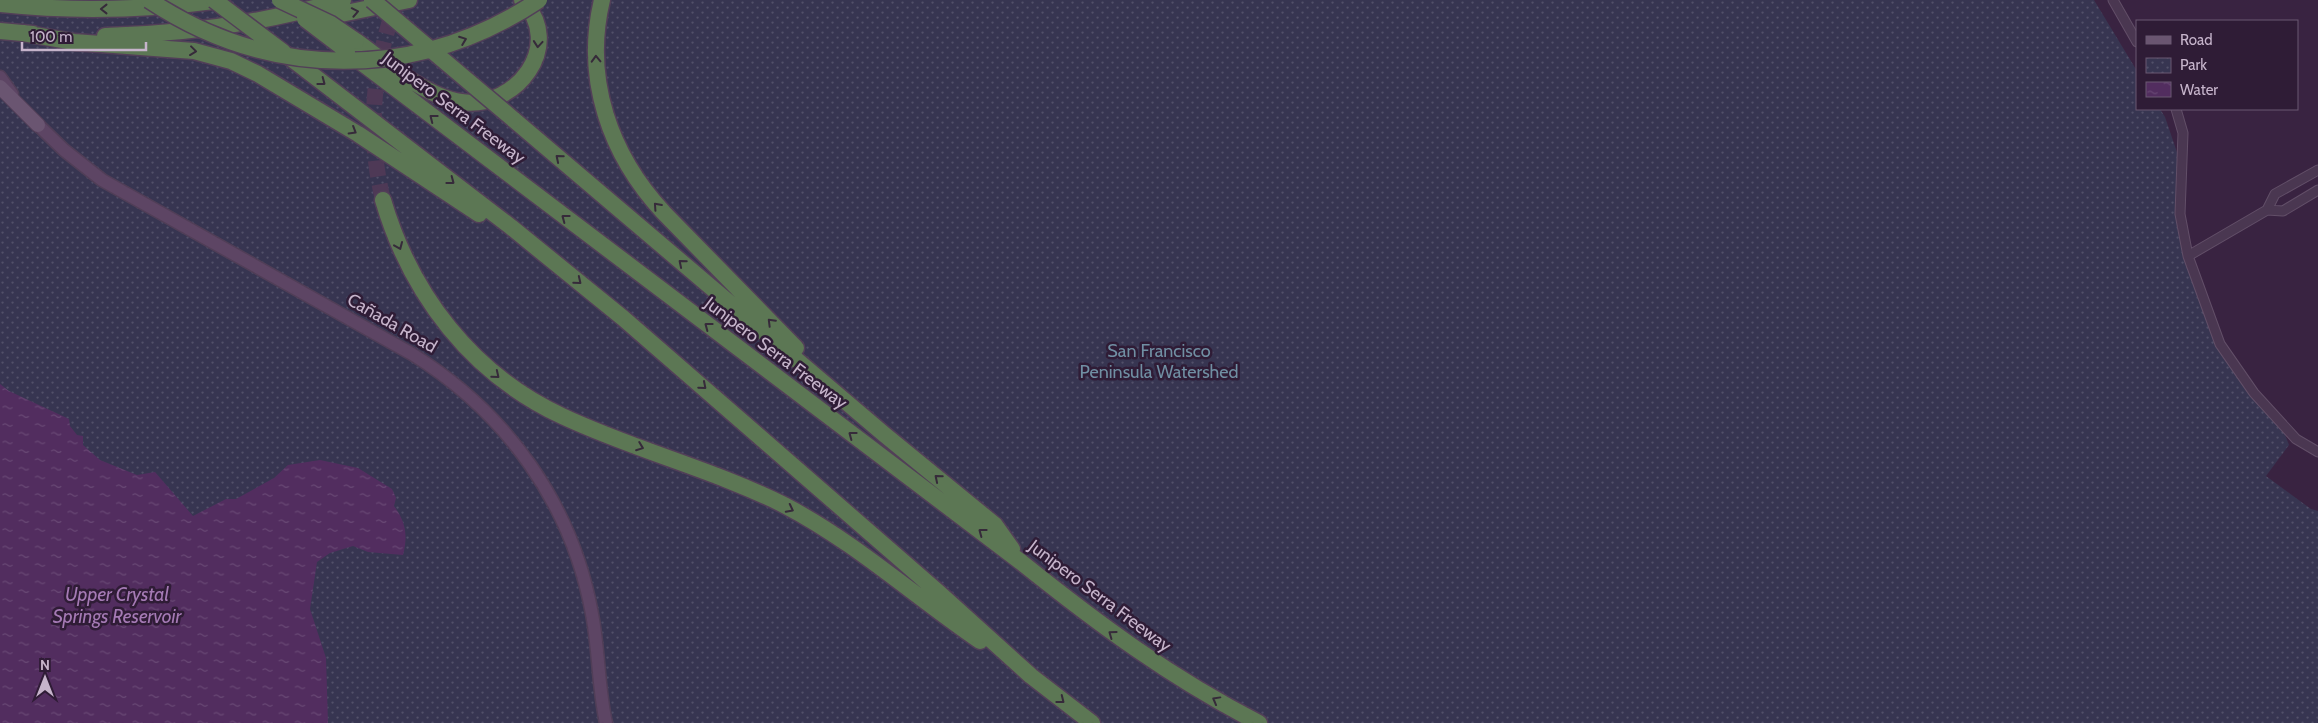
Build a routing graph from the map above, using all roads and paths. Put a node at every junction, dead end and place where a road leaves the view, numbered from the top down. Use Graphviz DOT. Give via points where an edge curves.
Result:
graph roads {
  1 [pos="149,0"];
  2 [pos="214,0"];
  3 [pos="222,0"];
  4 [pos="279,0"];
  5 [pos="343,0"];
  6 [pos="372,0"];
  7 [pos="409,0"];
  8 [pos="522,0"];
  9 [pos="539,0"];
  10 [pos="602,0"];
  11 [pos="2113,0"];
  12 [pos="0,4"];
  13 [pos="220,27"];
  14 [pos="0,31"];
  15 [pos="23,33"];
  16 [pos="2136,40"];
  17 [pos="351,46"];
  18 [pos="0,77"];
  19 [pos="0,87"];
  20 [pos="2176,110"];
  21 [pos="38,125"];
  22 [pos="2318,170"];
  23 [pos="2318,190"];
  24 [pos="383,200"];
  25 [pos="2267,210"];
  26 [pos="539,250"];
  27 [pos="2188,256"];
  28 [pos="908,452"];
  29 [pos="2318,452"];
  30 [pos="1021,562"];
  31 [pos="1031,676"];
  32 [pos="606,723"];
  33 [pos="1092,723"];
  34 [pos="1259,723"];
  1 -- 9 [label="highway, one-way, bridge" via="195,27 245,47 289,57 335,61 389,59 440,48 495,26"];
  2 -- 26 [label="highway, one-way, bridge"];
  3 -- 12 [label="highway, one-way" via="114,9"];
  4 -- 17 [label="highway, Junipero Serra Freeway, bridge"];
  5 -- 13 [label="highway"];
  28 -- 6 [label="highway, one-way, bridge"];
  13 -- 7 [label="highway, one-way" via="270,26"];
  8 -- 17 [label="highway, one-way" via="538,26 536,58 513,88 485,101 461,102 443,98"];
  28 -- 10 [label="highway, one-way" via="804,356 664,214 633,176 610,132 600,95 596,41"];
  11 -- 16 [label="street"];
  13 -- 15 [label="highway" via="122,35"];
  14 -- 15 [label="highway"];
  15 -- 26 [label="highway, one-way" via="74,42 194,51 230,61 358,134 464,205"];
  30 -- 17 [label="highway, Junipero Serra Freeway, one-way"];
  18 -- 21 [label="main road, Cañada Road"];
  19 -- 21 [label="main road"];
  20 -- 27 [label="street" via="2183,133 2180,214"];
  21 -- 32 [label="main road, Cañada Road" via="102,180 412,354 454,382 491,416 537,473 573,543 592,615"];
  22 -- 25 [label="street" via="2275,194"];
  23 -- 25 [label="street" via="2283,211"];
  24 -- 31 [label="highway, one-way" via="405,260 433,309 470,352 513,388 579,424 750,490 809,518"];
  25 -- 27 [label="street"];
  26 -- 31 [label="highway, one-way" via="706,388"];
  27 -- 29 [label="street" via="2220,344 2235,368 2254,394 2296,439"];
  30 -- 28 [label="highway, one-way" via="994,525"];
  34 -- 30 [label="highway, Junipero Serra Freeway, one-way" via="1182,681 1122,641"];
  31 -- 33 [label="highway, one-way"];
}
